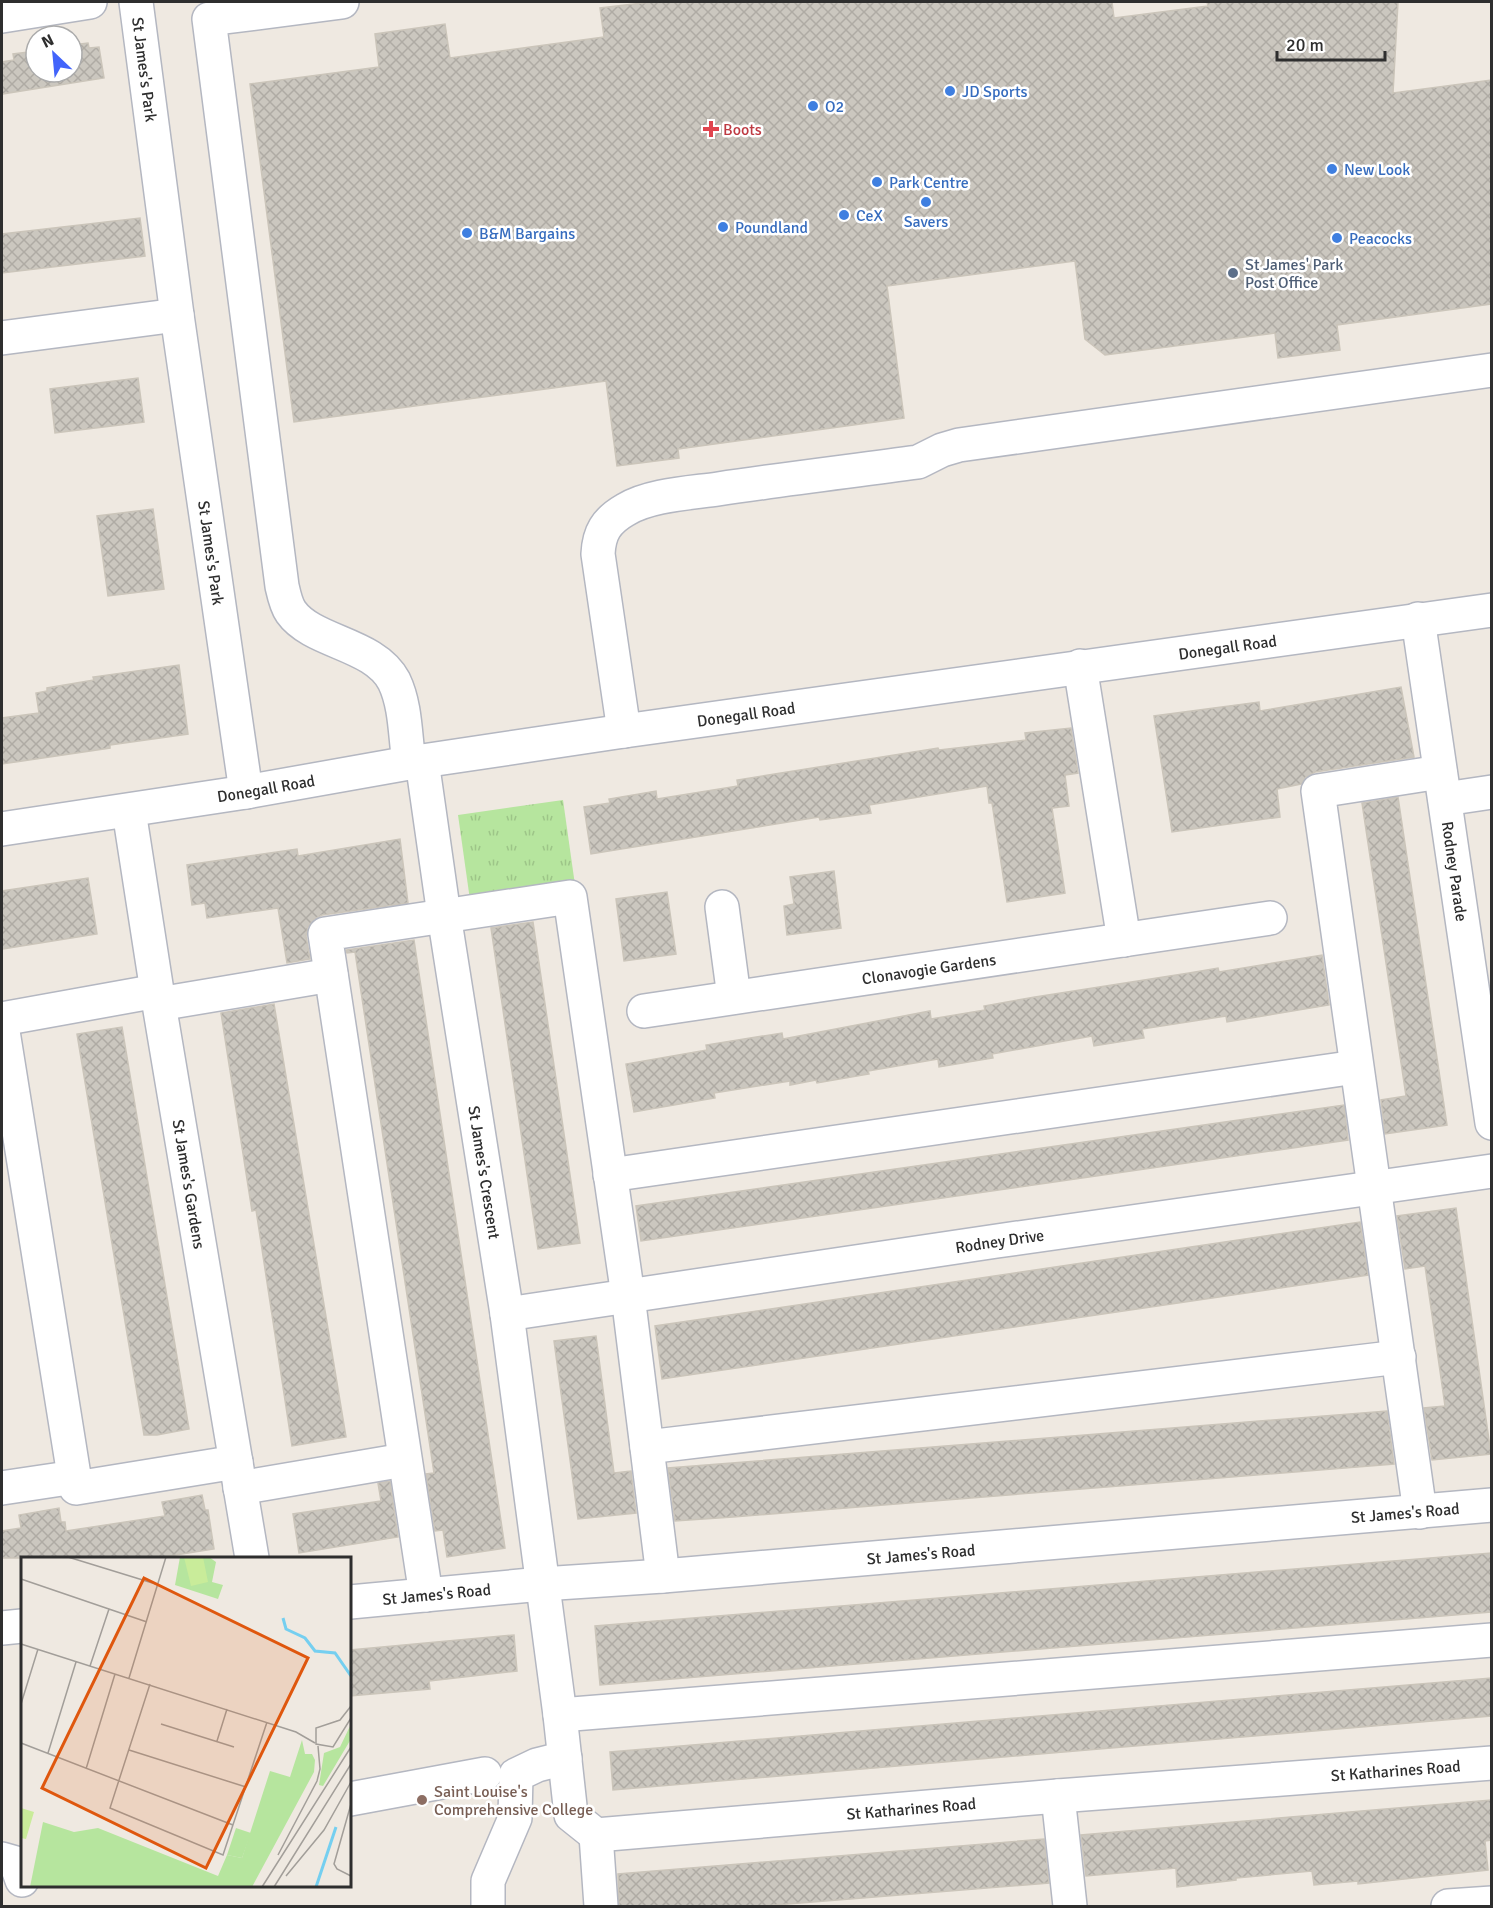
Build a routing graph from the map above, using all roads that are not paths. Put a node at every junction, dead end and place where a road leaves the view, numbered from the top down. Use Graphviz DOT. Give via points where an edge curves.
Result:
graph roads {
  1 [pos="90,2"];
  2 [pos="136,2"];
  3 [pos="342,2"];
  4 [pos="2,16"];
  5 [pos="177,315"];
  6 [pos="2,338"];
  7 [pos="1491,370"];
  8 [pos="1491,610"];
  9 [pos="1418,619"];
  10 [pos="1080,666"];
  11 [pos="624,730"];
  12 [pos="415,762"];
  13 [pos="1443,786"];
  14 [pos="246,792"];
  15 [pos="1491,792"];
  16 [pos="129,811"];
  17 [pos="2,829"];
  18 [pos="722,908"];
  19 [pos="444,915"];
  20 [pos="1270,918"];
  21 [pos="1124,940"];
  22 [pos="330,975"];
  23 [pos="158,997"];
  24 [pos="734,997"];
  25 [pos="644,1011"];
  26 [pos="2,1019"];
  27 [pos="2,1025"];
  28 [pos="1356,1067"];
  29 [pos="1491,1123"];
  30 [pos="1491,1171"];
  31 [pos="610,1175"];
  32 [pos="1374,1187"];
  33 [pos="628,1296"];
  34 [pos="507,1314"];
  35 [pos="1399,1357"];
  36 [pos="647,1447"];
  37 [pos="404,1460"];
  38 [pos="238,1475"];
  39 [pos="75,1477"];
  40 [pos="2,1488"];
  41 [pos="1491,1505"];
  42 [pos="1420,1512"];
  43 [pos="252,1557"];
  44 [pos="663,1576"];
  45 [pos="542,1584"];
  46 [pos="426,1595"];
  47 [pos="351,1602"];
  48 [pos="21,1626"];
  49 [pos="2,1628"];
  50 [pos="1491,1640"];
  51 [pos="560,1715"];
  52 [pos="565,1758"];
  53 [pos="1491,1763"];
  54 [pos="485,1774"];
  55 [pos="1058,1796"];
  56 [pos="351,1799"];
  57 [pos="596,1835"];
  58 [pos="22,1887"];
  59 [pos="1491,1903"];
  60 [pos="28,1906"];
  61 [pos="488,1906"];
  62 [pos="601,1906"];
  63 [pos="1070,1906"];
  64 [pos="1448,1906"];
  1 -- 4 [label="street"];
  2 -- 5 [label="street, St James's Park"];
  3 -- 12 [label="street, St James's Crescent" via="209,19 286,602 302,624 378,661 393,679"];
  5 -- 6 [label="street"];
  5 -- 14 [label="street, St James's Park"];
  7 -- 11 [label="street" via="958,445 918,462 673,496 627,508 612,518 598,540"];
  8 -- 9 [label="street, Donegall Road"];
  9 -- 10 [label="street, Donegall Road"];
  9 -- 13 [label="street, Rodney Parade"];
  10 -- 11 [label="street, Donegall Road"];
  10 -- 21 [label="street"];
  11 -- 12 [label="street, Donegall Road"];
  12 -- 14 [label="street, Donegall Road"];
  12 -- 19 [label="street, St James's Crescent" via="430,807"];
  13 -- 15 [label="street"];
  13 -- 28 [label="street" via="1318,791"];
  13 -- 29 [label="street, Rodney Parade"];
  14 -- 16 [label="street, Donegall Road"];
  16 -- 17 [label="street, Donegall Road"];
  16 -- 23 [label="street, St James's Gardens"];
  18 -- 24 [label="street"];
  19 -- 22 [label="street" via="325,934"];
  19 -- 31 [label="street" via="570,897"];
  19 -- 34 [label="street, St James's Crescent"];
  20 -- 21 [label="street, Clonavogie Gardens"];
  21 -- 24 [label="street, Clonavogie Gardens"];
  22 -- 23 [label="street"];
  22 -- 37 [label="street"];
  23 -- 26 [label="street"];
  23 -- 38 [label="street, St James's Gardens"];
  24 -- 25 [label="street, Clonavogie Gardens"];
  27 -- 39 [label="street"];
  28 -- 31 [label="street"];
  28 -- 32 [label="street"];
  30 -- 32 [label="street, Rodney Drive"];
  31 -- 33 [label="street"];
  32 -- 33 [label="street, Rodney Drive"];
  32 -- 35 [label="street"];
  33 -- 34 [label="street, Rodney Drive"];
  33 -- 36 [label="street"];
  34 -- 45 [label="street, St James's Crescent"];
  35 -- 36 [label="street"];
  35 -- 42 [label="street"];
  36 -- 44 [label="street"];
  37 -- 38 [label="street"];
  37 -- 46 [label="street"];
  38 -- 39 [label="street" via="76,1488"];
  38 -- 43 [label="street, St James's Gardens"];
  39 -- 40 [label="street"];
  41 -- 42 [label="street, St James's Road"];
  42 -- 44 [label="street, St James's Road"];
  44 -- 45 [label="street, St James's Road"];
  45 -- 46 [label="street, St James's Road"];
  45 -- 51 [label="street"];
  46 -- 47 [label="street, St James's Road"];
  48 -- 49 [label="street"];
  50 -- 51 [label="street"];
  51 -- 52 [label="street"];
  52 -- 57 [label="street" via="571,1815"];
  52 -- 61 [label="street" via="516,1774 515,1818 488,1881"];
  53 -- 55 [label="street, St Katharines Road"];
  54 -- 56 [label="street"];
  55 -- 57 [label="street, St Katharines Road"];
  55 -- 63 [label="street"];
  57 -- 62 [label="street"];
  58 -- 60 [label="street"];
  59 -- 64 [label="street"];
}
